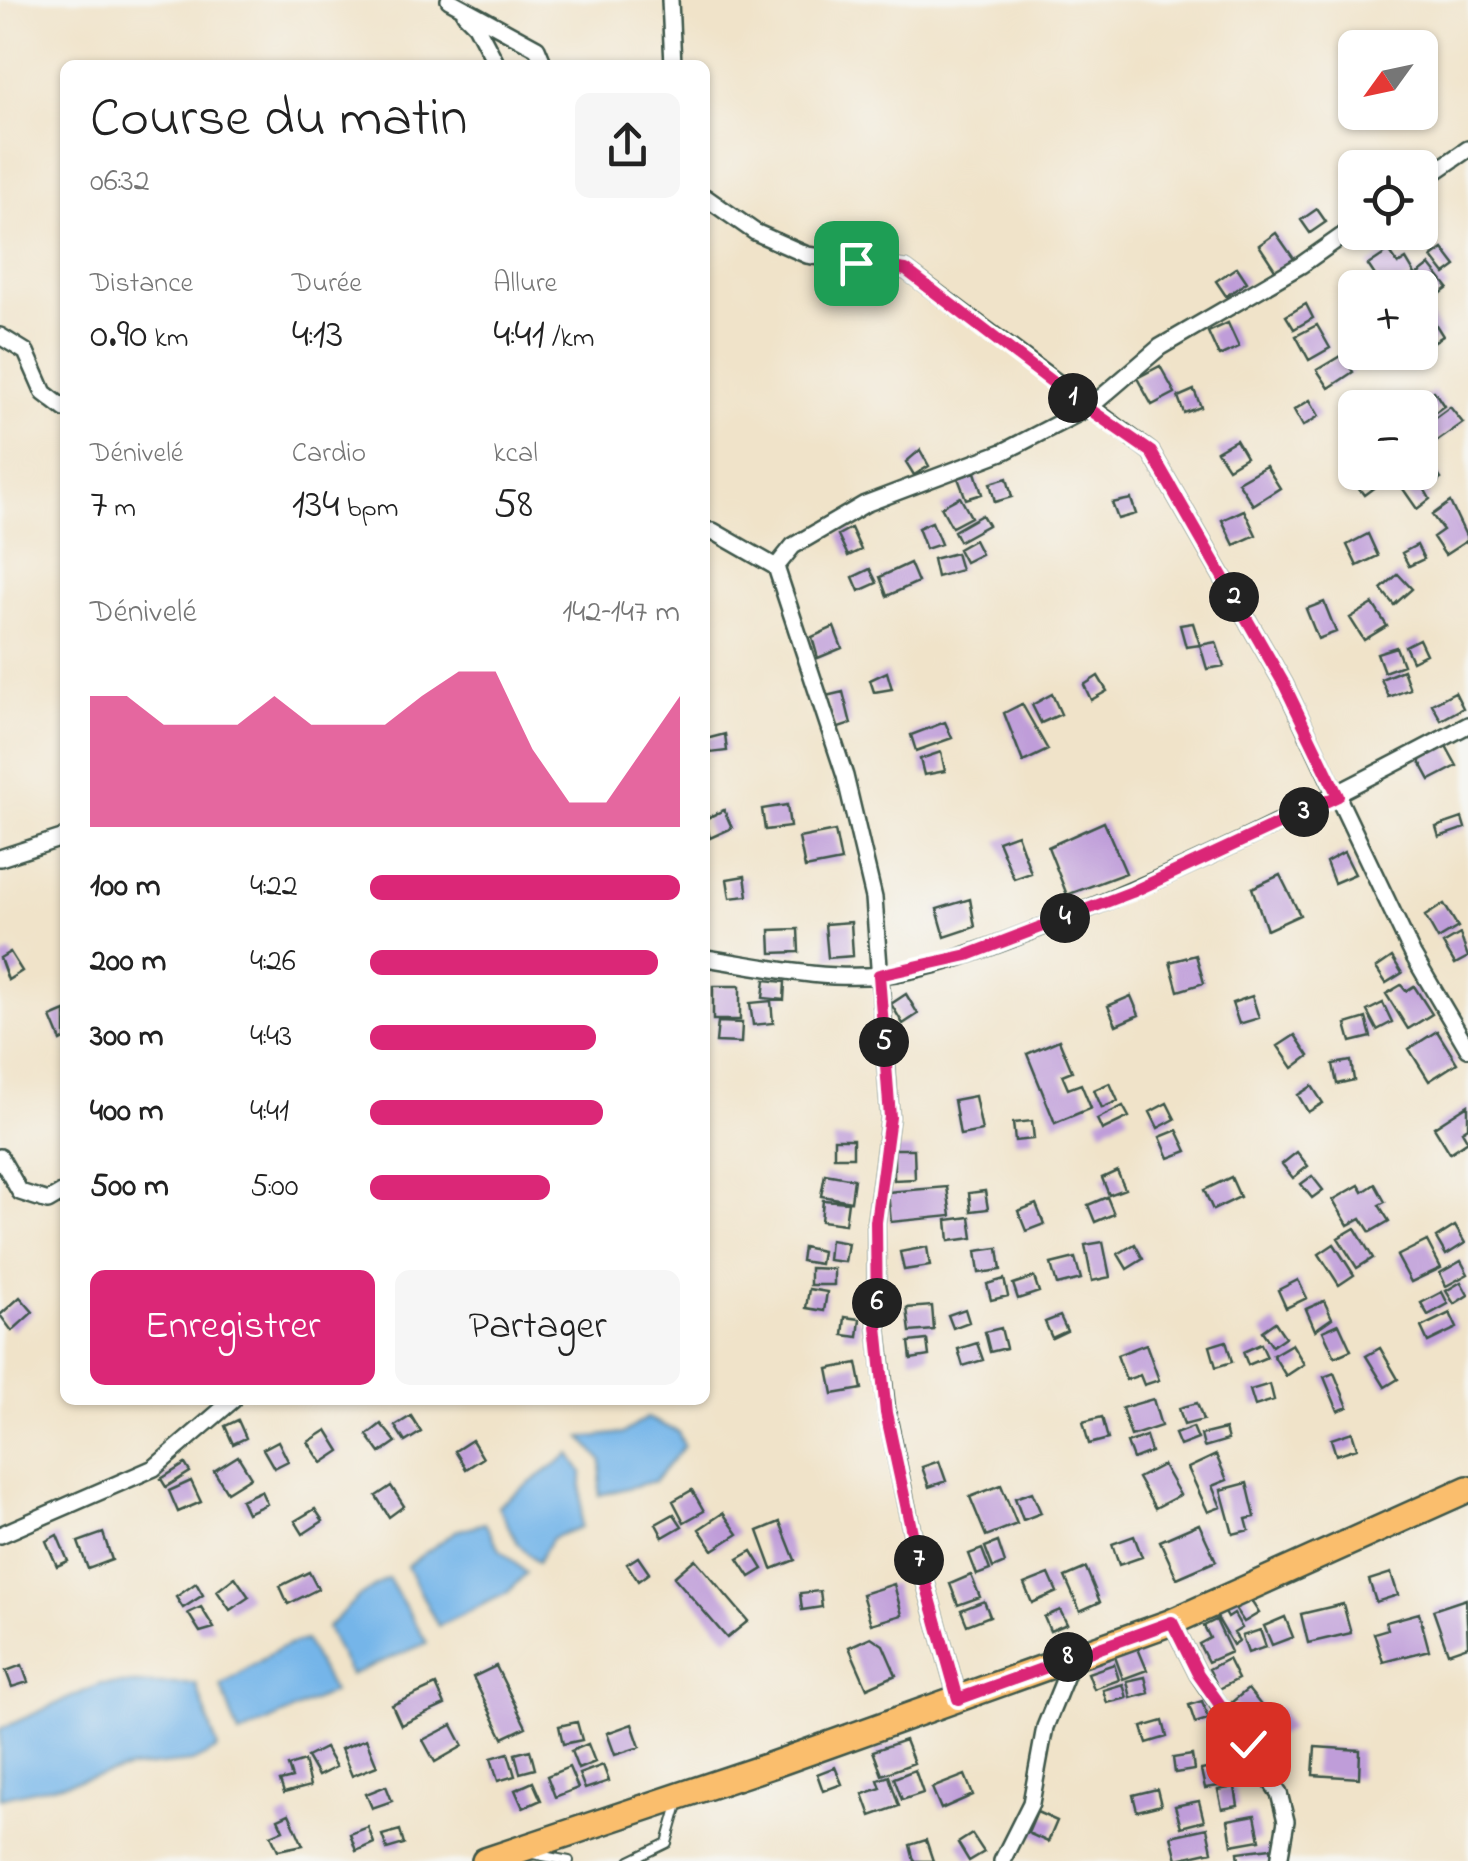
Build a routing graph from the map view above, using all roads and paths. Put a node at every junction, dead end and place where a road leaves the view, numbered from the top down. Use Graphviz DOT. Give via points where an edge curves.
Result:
graph roads {
  1 [pos="450,0"];
  2 [pos="670,0"];
  3 [pos="494,60"];
  4 [pos="542,60"];
  5 [pos="673,60"];
  6 [pos="1468,149"];
  7 [pos="1438,170"];
  8 [pos="710,200"];
  9 [pos="1338,240"];
  10 [pos="0,336"];
  11 [pos="60,405"];
  12 [pos="1090,407"];
  13 [pos="710,529"];
  14 [pos="776,567"];
  15 [pos="1468,724"];
  16 [pos="1338,796"];
  17 [pos="60,839"];
  18 [pos="0,858"];
  19 [pos="710,959"];
  20 [pos="879,975"];
  21 [pos="1468,1049"];
  22 [pos="0,1157"];
  23 [pos="60,1194"];
  24 [pos="227,1405"];
  25 [pos="1468,1489"];
  26 [pos="0,1535"];
  27 [pos="1172,1622"];
  28 [pos="1074,1655"];
  29 [pos="958,1699"];
  30 [pos="681,1795"];
  31 [pos="519,1852"];
  32 [pos="485,1861"];
  33 [pos="570,1861"];
  34 [pos="630,1861"];
  35 [pos="1002,1861"];
  36 [pos="1279,1861"];
  1 -- 3 [label="street" via="476,24"];
  1 -- 4 [label="street" via="537,48"];
  2 -- 5 [label="street"];
  6 -- 7 [label="street"];
  8 -- 12 [label="street" via="755,232 807,254 906,270"];
  9 -- 12 [label="street" via="1160,347"];
  10 -- 11 [label="street" via="26,352 44,392"];
  12 -- 14 [label="street" via="1004,451 865,504 792,546"];
  12 -- 16 [label="street" via="1151,452 1284,684"];
  13 -- 14 [label="street"];
  14 -- 20 [label="street" via="845,776 874,898"];
  15 -- 16 [label="street"];
  16 -- 20 [label="street" via="1114,899 968,955"];
  16 -- 21 [label="street" via="1413,955"];
  17 -- 18 [label="street"];
  19 -- 20 [label="street"];
  20 -- 29 [label="street" via="890,1117 876,1222 886,1413"];
  22 -- 23 [label="street" via="20,1192 48,1201"];
  24 -- 26 [label="street" via="154,1468"];
  25 -- 27 [label="main road"];
  27 -- 28 [label="main road"];
  27 -- 36 [label="street" via="1198,1674 1278,1793 1286,1821"];
  28 -- 29 [label="main road"];
  28 -- 35 [label="street" via="1048,1715 1031,1803"];
  29 -- 30 [label="main road"];
  30 -- 31 [label="main road"];
  30 -- 34 [label="lane" via="667,1843"];
  31 -- 32 [label="main road"];
  31 -- 33 [label="lane"];
}
